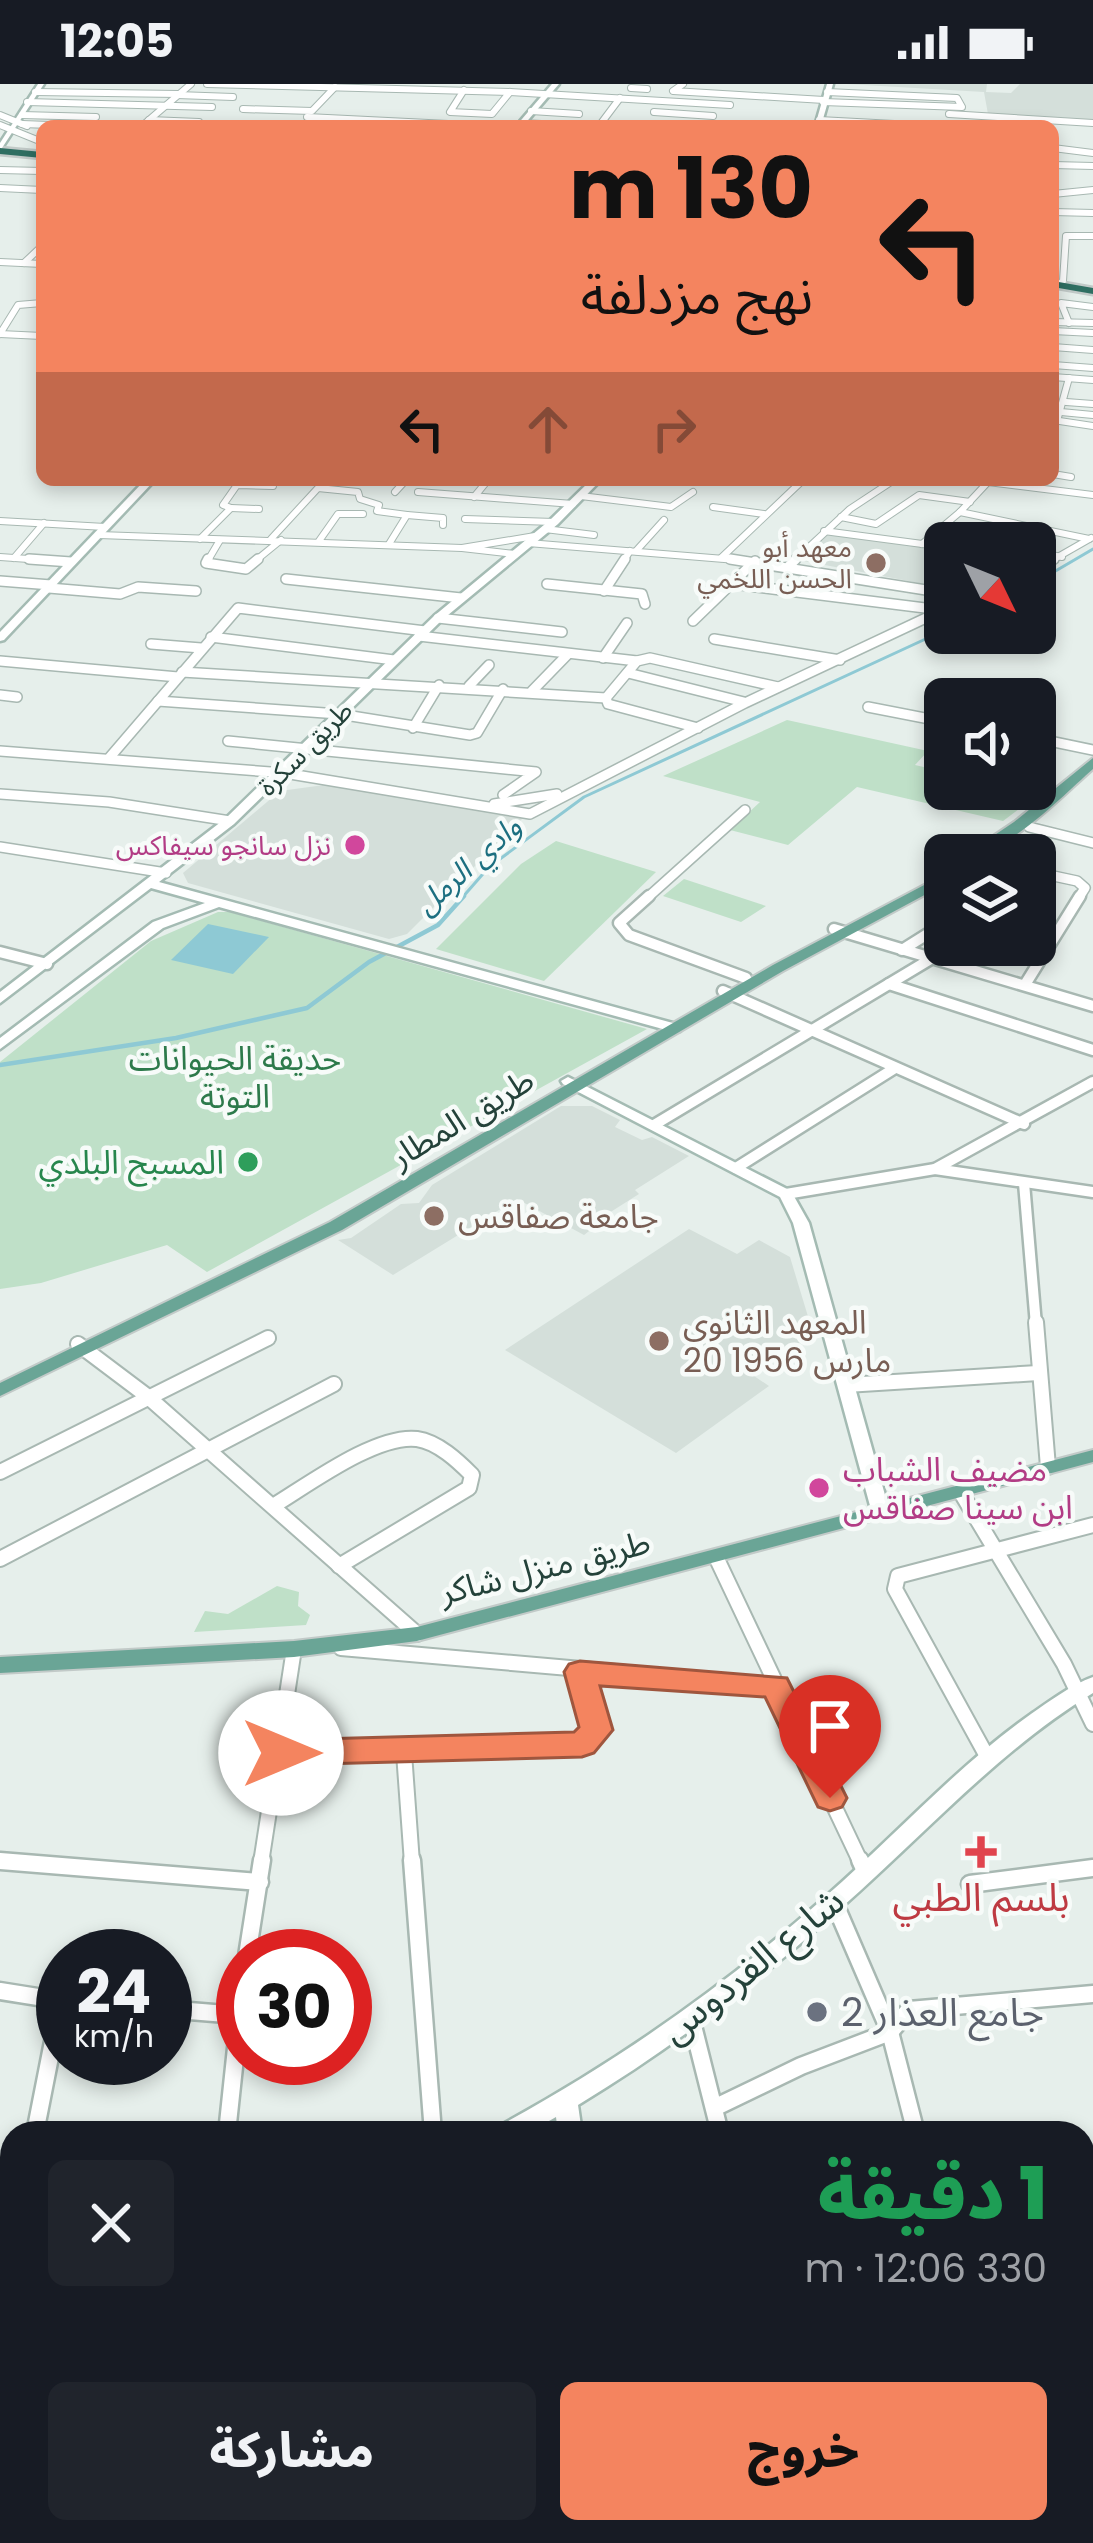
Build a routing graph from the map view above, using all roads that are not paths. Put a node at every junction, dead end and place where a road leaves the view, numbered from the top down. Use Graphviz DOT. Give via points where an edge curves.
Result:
graph roads {
  1 [pos="191,84"];
  2 [pos="207,84"];
  3 [pos="479,84"];
  4 [pos="556,84"];
  5 [pos="635,84"];
  6 [pos="683,84"];
  7 [pos="315,86"];
  8 [pos="350,86"];
  9 [pos="401,86"];
  10 [pos="420,86"];
  11 [pos="335,87"];
  12 [pos="497,87"];
  13 [pos="38,88"];
  14 [pos="510,88"];
  15 [pos="527,88"];
  16 [pos="462,89"];
  17 [pos="647,89"];
  18 [pos="673,92"];
  19 [pos="178,94"];
  20 [pos="547,94"];
  21 [pos="232,97"];
  22 [pos="825,97"];
  23 [pos="620,98"];
  24 [pos="664,100"];
  25 [pos="27,102"];
  26 [pos="166,105"];
  27 [pos="730,105"];
  28 [pos="212,107"];
  29 [pos="243,109"];
  30 [pos="531,111"];
  31 [pos="654,112"];
  32 [pos="896,112"];
  33 [pos="310,114"];
  34 [pos="579,114"];
  35 [pos="0,115"];
  36 [pos="713,116"];
  37 [pos="972,116"];
  38 [pos="96,117"];
  39 [pos="149,119"];
  40 [pos="56,120"];
  41 [pos="166,120"];
  42 [pos="304,120"];
  43 [pos="356,120"];
  44 [pos="523,120"];
  45 [pos="604,120"];
  46 [pos="648,120"];
  47 [pos="895,120"];
  48 [pos="971,120"];
  49 [pos="1041,120"];
  50 [pos="1059,121"];
  51 [pos="36,122"];
  52 [pos="17,123"];
  53 [pos="1093,123"];
  54 [pos="36,124"];
  55 [pos="0,125"];
  56 [pos="36,131"];
  57 [pos="36,137"];
  58 [pos="1059,149"];
  59 [pos="0,150"];
  60 [pos="36,153"];
  61 [pos="1093,153"];
  62 [pos="1059,165"];
  63 [pos="1093,166"];
  64 [pos="0,170"];
  65 [pos="36,171"];
  66 [pos="0,188"];
  67 [pos="36,190"];
  68 [pos="1093,190"];
  69 [pos="1059,193"];
  70 [pos="1059,212"];
  71 [pos="1093,213"];
  72 [pos="1093,236"];
  73 [pos="36,252"];
  74 [pos="0,262"];
  75 [pos="24,263"];
  76 [pos="36,264"];
  77 [pos="1059,284"];
  78 [pos="1059,287"];
  79 [pos="1093,293"];
  80 [pos="36,304"];
  81 [pos="1059,305"];
  82 [pos="1093,309"];
  83 [pos="1069,322"];
  84 [pos="1093,323"];
  85 [pos="1059,325"];
  86 [pos="1059,328"];
  87 [pos="1093,333"];
  88 [pos="0,334"];
  89 [pos="36,336"];
  90 [pos="1059,347"];
  91 [pos="1093,350"];
  92 [pos="1059,367"];
  93 [pos="1059,377"];
  94 [pos="1092,377"];
  95 [pos="1069,378"];
  96 [pos="1088,404"];
  97 [pos="1059,412"];
  98 [pos="1093,415"];
  99 [pos="1093,426"];
  100 [pos="1059,475"];
  101 [pos="1071,477"];
  102 [pos="144,486"];
  103 [pos="236,486"];
  104 [pos="400,486"];
  105 [pos="483,486"];
  106 [pos="590,486"];
  107 [pos="796,486"];
  108 [pos="886,486"];
  109 [pos="987,486"];
  110 [pos="1022,486"];
  111 [pos="394,492"];
  112 [pos="418,492"];
  113 [pos="693,492"];
  114 [pos="1093,495"];
  115 [pos="474,497"];
  116 [pos="577,500"];
  117 [pos="970,502"];
  118 [pos="712,506"];
  119 [pos="231,508"];
  120 [pos="259,509"];
  121 [pos="960,512"];
  122 [pos="363,514"];
  123 [pos="764,514"];
  124 [pos="407,515"];
  125 [pos="841,518"];
  126 [pos="465,519"];
  127 [pos="664,520"];
  128 [pos="0,521"];
  129 [pos="44,523"];
  130 [pos="876,524"];
  131 [pos="442,525"];
  132 [pos="102,531"];
  133 [pos="824,531"];
  134 [pos="541,532"];
  135 [pos="594,535"];
  136 [pos="859,536"];
  137 [pos="1091,538"];
  138 [pos="200,539"];
  139 [pos="220,539"];
  140 [pos="276,540"];
  141 [pos="319,541"];
  142 [pos="389,544"];
  143 [pos="922,544"];
  144 [pos="462,548"];
  145 [pos="633,551"];
  146 [pos="515,554"];
  147 [pos="1056,556"];
  148 [pos="0,557"];
  149 [pos="1062,557"];
  150 [pos="14,558"];
  151 [pos="721,558"];
  152 [pos="1056,559"];
  153 [pos="754,561"];
  154 [pos="71,562"];
  155 [pos="789,566"];
  156 [pos="286,579"];
  157 [pos="0,581"];
  158 [pos="547,584"];
  159 [pos="733,584"];
  160 [pos="50,586"];
  161 [pos="924,588"];
  162 [pos="196,591"];
  163 [pos="604,591"];
  164 [pos="461,598"];
  165 [pos="644,604"];
  166 [pos="924,608"];
  167 [pos="438,618"];
  168 [pos="924,620"];
  169 [pos="693,621"];
  170 [pos="627,623"];
  171 [pos="5,626"];
  172 [pos="562,632"];
  173 [pos="422,633"];
  174 [pos="211,637"];
  175 [pos="0,638"];
  176 [pos="714,639"];
  177 [pos="152,644"];
  178 [pos="201,648"];
  179 [pos="568,654"];
  180 [pos="603,658"];
  181 [pos="394,660"];
  182 [pos="842,660"];
  183 [pos="0,661"];
  184 [pos="637,662"];
  185 [pos="489,665"];
  186 [pos="628,673"];
  187 [pos="180,674"];
  188 [pos="373,680"];
  189 [pos="440,685"];
  190 [pos="469,686"];
  191 [pos="778,687"];
  192 [pos="503,689"];
  193 [pos="532,692"];
  194 [pos="0,695"];
  195 [pos="17,697"];
  196 [pos="606,698"];
  197 [pos="158,701"];
  198 [pos="746,703"];
  199 [pos="868,707"];
  200 [pos="339,714"];
  201 [pos="924,718"];
  202 [pos="412,728"];
  203 [pos="698,728"];
  204 [pos="228,742"];
  205 [pos="1056,742"];
  206 [pos="308,747"];
  207 [pos="0,751"];
  208 [pos="1093,751"];
  209 [pos="110,757"];
  210 [pos="1093,762"];
  211 [pos="284,773"];
  212 [pos="1093,775"];
  213 [pos="0,794"];
  214 [pos="503,795"];
  215 [pos="745,811"];
  216 [pos="230,821"];
  217 [pos="1029,827"];
  218 [pos="1005,834"];
  219 [pos="1018,834"];
  220 [pos="1093,842"];
  221 [pos="0,847"];
  222 [pos="1056,876"];
  223 [pos="169,880"];
  224 [pos="924,885"];
  225 [pos="232,903"];
  226 [pos="184,913"];
  227 [pos="839,930"];
  228 [pos="1056,934"];
  229 [pos="924,936"];
  230 [pos="902,950"];
  231 [pos="0,952"];
  232 [pos="924,958"];
  233 [pos="924,963"];
  234 [pos="47,964"];
  235 [pos="954,966"];
  236 [pos="1036,966"];
  237 [pos="88,976"];
  238 [pos="746,978"];
  239 [pos="1026,983"];
  240 [pos="889,985"];
  241 [pos="728,993"];
  242 [pos="0,999"];
  243 [pos="1093,1006"];
  244 [pos="669,1026"];
  245 [pos="813,1030"];
  246 [pos="0,1045"];
  247 [pos="1093,1050"];
  248 [pos="896,1068"];
  249 [pos="1093,1082"];
  250 [pos="572,1083"];
  251 [pos="1024,1124"];
  252 [pos="653,1125"];
  253 [pos="736,1168"];
  254 [pos="935,1169"];
  255 [pos="1024,1183"];
  256 [pos="1093,1192"];
  257 [pos="786,1194"];
  258 [pos="268,1338"];
  259 [pos="82,1348"];
  260 [pos="1038,1373"];
  261 [pos="334,1384"];
  262 [pos="846,1385"];
  263 [pos="0,1386"];
  264 [pos="147,1396"];
  265 [pos="207,1450"];
  266 [pos="1093,1456"];
  267 [pos="1048,1467"];
  268 [pos="0,1472"];
  269 [pos="960,1491"];
  270 [pos="273,1506"];
  271 [pos="881,1513"];
  272 [pos="1093,1525"];
  273 [pos="994,1554"];
  274 [pos="716,1557"];
  275 [pos="0,1559"];
  276 [pos="339,1566"];
  277 [pos="417,1634"];
  278 [pos="322,1646"];
  279 [pos="294,1649"];
  280 [pos="0,1665"];
  281 [pos="580,1672"];
  282 [pos="776,1686"];
  283 [pos="1086,1688"];
  284 [pos="1093,1724"];
  285 [pos="281,1753"];
  286 [pos="404,1753"];
  287 [pos="989,1760"];
  288 [pos="0,1862"];
  289 [pos="1093,1868"];
  290 [pos="866,1873"];
  291 [pos="260,1882"];
  292 [pos="970,1884"];
  293 [pos="835,1901"];
  294 [pos="252,1929"];
  295 [pos="0,1991"];
  296 [pos="1093,1994"];
  297 [pos="36,1997"];
  298 [pos="691,2018"];
  299 [pos="890,2032"];
  300 [pos="45,2085"];
  301 [pos="231,2085"];
  302 [pos="566,2102"];
  303 [pos="716,2107"];
  304 [pos="37,2121"];
  305 [pos="227,2121"];
  306 [pos="432,2121"];
  307 [pos="530,2121"];
  308 [pos="569,2121"];
  309 [pos="718,2121"];
  310 [pos="913,2121"];
  1 -- 19 [label="street"];
  2 -- 7 [label="street"];
  3 -- 16 [label="street"];
  4 -- 20 [label="street"];
  5 -- 17 [label="street"];
  6 -- 18 [label="street"];
  7 -- 11 [label="street"];
  8 -- 9 [label="street"];
  8 -- 11 [label="street"];
  9 -- 10 [label="street"];
  10 -- 16 [label="street"];
  11 -- 33 [label="street"];
  12 -- 14 [label="street"];
  12 -- 16 [label="street"];
  13 -- 19 [label="street"];
  13 -- 25 [label="street"];
  14 -- 15 [label="street"];
  14 -- 16 [label="street" via="492,114 450,112"];
  15 -- 20 [label="street"];
  18 -- 22 [label="street"];
  18 -- 24 [label="street"];
  19 -- 21 [label="street"];
  19 -- 26 [label="street"];
  20 -- 23 [label="street"];
  20 -- 30 [label="street"];
  22 -- 22 [label="street" via="962,107 957,98"];
  22 -- 32 [label="street"];
  23 -- 24 [label="street"];
  23 -- 45 [label="street"];
  24 -- 27 [label="street"];
  24 -- 31 [label="street"];
  25 -- 26 [label="street"];
  25 -- 52 [label="street"];
  26 -- 28 [label="street"];
  26 -- 39 [label="street"];
  29 -- 33 [label="street"];
  30 -- 34 [label="street"];
  30 -- 44 [label="street"];
  31 -- 36 [label="street"];
  31 -- 46 [label="street"];
  32 -- 37 [label="street"];
  32 -- 47 [label="street"];
  33 -- 42 [label="street"];
  33 -- 43 [label="street"];
  35 -- 52 [label="street"];
  37 -- 48 [label="street"];
  37 -- 49 [label="street"];
  38 -- 40 [label="street"];
  39 -- 41 [label="street"];
  50 -- 53 [label="street"];
  51 -- 52 [label="street"];
  52 -- 54 [label="street"];
  52 -- 55 [label="street"];
  52 -- 56 [label="street"];
  52 -- 57 [label="street"];
  52 -- 59 [label="street"];
  58 -- 61 [label="street"];
  59 -- 60 [label="highway"];
  62 -- 63 [label="street"];
  64 -- 65 [label="street"];
  66 -- 67 [label="street"];
  68 -- 69 [label="street"];
  70 -- 71 [label="street"];
  72 -- 77 [label="street" via="1066,236"];
  73 -- 75 [label="street"];
  74 -- 75 [label="street"];
  75 -- 76 [label="street"];
  78 -- 79 [label="highway"];
  80 -- 88 [label="street" via="18,305"];
  81 -- 82 [label="street"];
  81 -- 83 [label="street"];
  83 -- 84 [label="street"];
  83 -- 85 [label="street"];
  86 -- 87 [label="street"];
  88 -- 89 [label="street"];
  90 -- 91 [label="street"];
  92 -- 94 [label="street"];
  93 -- 95 [label="street"];
  94 -- 95 [label="street"];
  94 -- 96 [label="street"];
  95 -- 97 [label="street"];
  96 -- 97 [label="street"];
  97 -- 98 [label="street"];
  97 -- 99 [label="street"];
  100 -- 101 [label="street"];
  102 -- 132 [label="street"];
  103 -- 119 [label="street" via="223,505"];
  104 -- 111 [label="street"];
  105 -- 115 [label="street"];
  106 -- 116 [label="street, طريق سكرة"];
  107 -- 123 [label="street"];
  108 -- 125 [label="street"];
  109 -- 117 [label="street"];
  110 -- 114 [label="street"];
  112 -- 115 [label="street"];
  113 -- 116 [label="street" via="671,507"];
  115 -- 116 [label="street"];
  116 -- 134 [label="street, طريق سكرة"];
  117 -- 121 [label="street"];
  117 -- 130 [label="street" via="919,495"];
  118 -- 123 [label="street"];
  119 -- 120 [label="street"];
  119 -- 138 [label="street"];
  121 -- 137 [label="street"];
  121 -- 143 [label="street"];
  122 -- 141 [label="street" via="338,514"];
  123 -- 151 [label="street"];
  124 -- 131 [label="street" via="443,518"];
  124 -- 140 [label="street" via="377,511 358,493 318,488"];
  124 -- 142 [label="street"];
  125 -- 130 [label="street"];
  125 -- 133 [label="street"];
  126 -- 134 [label="street"];
  127 -- 145 [label="street"];
  128 -- 129 [label="street"];
  129 -- 132 [label="street"];
  129 -- 150 [label="street"];
  130 -- 136 [label="street"];
  132 -- 138 [label="street"];
  132 -- 154 [label="street"];
  133 -- 136 [label="street"];
  133 -- 155 [label="street"];
  134 -- 135 [label="street"];
  134 -- 144 [label="street"];
  134 -- 145 [label="street"];
  134 -- 146 [label="street, طريق سكرة"];
  136 -- 143 [label="street"];
  137 -- 149 [label="street"];
  138 -- 139 [label="street"];
  139 -- 140 [label="street"];
  139 -- 140 [label="street" via="206,563 246,568"];
  140 -- 141 [label="street"];
  141 -- 142 [label="street"];
  142 -- 144 [label="street"];
  144 -- 146 [label="street"];
  145 -- 151 [label="street"];
  145 -- 163 [label="street"];
  146 -- 164 [label="street, طريق سكرة"];
  147 -- 149 [label="street"];
  148 -- 150 [label="street"];
  149 -- 152 [label="street"];
  150 -- 154 [label="street"];
  151 -- 153 [label="street"];
  153 -- 155 [label="street"];
  153 -- 159 [label="street"];
  154 -- 160 [label="street"];
  155 -- 161 [label="street"];
  156 -- 164 [label="street"];
  157 -- 160 [label="street"];
  158 -- 163 [label="street"];
  159 -- 166 [label="street"];
  159 -- 169 [label="street"];
  160 -- 162 [label="street"];
  160 -- 171 [label="street"];
  163 -- 165 [label="street" via="642,594"];
  164 -- 167 [label="street, طريق سكرة"];
  167 -- 172 [label="street"];
  167 -- 173 [label="street, طريق سكرة"];
  168 -- 182 [label="street"];
  170 -- 180 [label="street"];
  171 -- 175 [label="street"];
  173 -- 174 [label="street" via="247,606"];
  173 -- 179 [label="street"];
  173 -- 181 [label="street, طريق سكرة"];
  174 -- 178 [label="street"];
  174 -- 181 [label="street"];
  176 -- 182 [label="street"];
  177 -- 178 [label="street"];
  178 -- 187 [label="street"];
  179 -- 180 [label="street"];
  179 -- 193 [label="street"];
  180 -- 184 [label="street"];
  181 -- 188 [label="street, طريق سكرة"];
  182 -- 191 [label="street"];
  183 -- 187 [label="street"];
  184 -- 186 [label="street"];
  184 -- 191 [label="street" via="659,659"];
  185 -- 190 [label="street"];
  186 -- 196 [label="street"];
  186 -- 198 [label="street"];
  187 -- 188 [label="street"];
  187 -- 197 [label="street"];
  188 -- 189 [label="street"];
  188 -- 200 [label="street, طريق سكرة"];
  189 -- 190 [label="street"];
  189 -- 202 [label="street"];
  190 -- 192 [label="street"];
  191 -- 198 [label="street"];
  192 -- 193 [label="street"];
  192 -- 202 [label="street" via="474,735"];
  193 -- 196 [label="street"];
  194 -- 195 [label="street"];
  196 -- 203 [label="street"];
  197 -- 200 [label="street"];
  197 -- 209 [label="street"];
  198 -- 203 [label="street"];
  199 -- 201 [label="street"];
  200 -- 202 [label="street"];
  200 -- 206 [label="street, طريق سكرة"];
  203 -- 211 [label="street" via="564,794 482,806"];
  204 -- 206 [label="street"];
  205 -- 208 [label="street"];
  206 -- 211 [label="street, طريق سكرة"];
  206 -- 214 [label="street" via="536,772"];
  207 -- 209 [label="street"];
  209 -- 211 [label="street"];
  210 -- 218 [label="main road"];
  211 -- 216 [label="street, طريق سكرة"];
  212 -- 217 [label="main road"];
  213 -- 216 [label="street"];
  215 -- 238 [label="street" via="619,922 629,935"];
  216 -- 223 [label="street, طريق سكرة"];
  217 -- 219 [label="main road"];
  217 -- 220 [label="street"];
  221 -- 223 [label="street"];
  222 -- 228 [label="street" via="1084,888"];
  223 -- 225 [label="street"];
  223 -- 226 [label="street" via="193,904"];
  223 -- 234 [label="street, طريق سكرة"];
  224 -- 227 [label="main road, طريق المطار"];
  225 -- 226 [label="street"];
  225 -- 244 [label="street"];
  226 -- 237 [label="street"];
  227 -- 230 [label="street"];
  227 -- 238 [label="main road, طريق المطار"];
  227 -- 241 [label="main road, طريق المطار"];
  229 -- 230 [label="street"];
  230 -- 232 [label="street"];
  231 -- 234 [label="street"];
  233 -- 240 [label="street"];
  234 -- 237 [label="street"];
  234 -- 242 [label="street, طريق سكرة"];
  235 -- 239 [label="street"];
  236 -- 239 [label="street"];
  237 -- 246 [label="street"];
  238 -- 241 [label="main road, طريق المطار"];
  239 -- 243 [label="street"];
  240 -- 245 [label="street"];
  240 -- 247 [label="street"];
  241 -- 244 [label="main road, طريق المطار"];
  241 -- 245 [label="street"];
  244 -- 250 [label="main road, طريق المطار"];
  245 -- 248 [label="street"];
  245 -- 252 [label="street"];
  248 -- 251 [label="street"];
  248 -- 253 [label="street"];
  249 -- 251 [label="street"];
  250 -- 252 [label="street"];
  250 -- 259 [label="main road, طريق المطار" via="336,1226"];
  251 -- 254 [label="street"];
  252 -- 253 [label="street"];
  253 -- 257 [label="street"];
  254 -- 255 [label="street"];
  254 -- 257 [label="street"];
  255 -- 256 [label="street"];
  255 -- 260 [label="street"];
  257 -- 262 [label="street"];
  258 -- 264 [label="street"];
  259 -- 263 [label="main road, طريق المطار"];
  259 -- 264 [label="street"];
  260 -- 262 [label="street"];
  260 -- 267 [label="street"];
  261 -- 265 [label="street"];
  262 -- 271 [label="street"];
  264 -- 265 [label="street"];
  264 -- 268 [label="street"];
  265 -- 270 [label="street"];
  265 -- 275 [label="street"];
  266 -- 267 [label="main road, طريق منزل شاكر"];
  267 -- 269 [label="main road, طريق منزل شاكر"];
  269 -- 271 [label="main road, طريق منزل شاكر"];
  269 -- 273 [label="street"];
  270 -- 276 [label="street"];
  270 -- 276 [label="street" via="411,1438 472,1475 469,1488"];
  271 -- 274 [label="main road, طريق منزل شاكر"];
  272 -- 273 [label="street"];
  273 -- 283 [label="street"];
  273 -- 287 [label="street" via="898,1576 895,1589"];
  274 -- 277 [label="main road, طريق منزل شاكر"];
  274 -- 282 [label="street"];
  276 -- 277 [label="street"];
  277 -- 278 [label="main road, طريق منزل شاكر"];
  278 -- 279 [label="main road, طريق منزل شاكر"];
  278 -- 281 [label="street"];
  279 -- 280 [label="main road, طريق منزل شاكر"];
  279 -- 285 [label="street"];
  281 -- 282 [label="street"];
  281 -- 286 [label="street" via="596,1730 582,1744"];
  282 -- 290 [label="street"];
  283 -- 284 [label="street"];
  283 -- 287 [label="street, شارع الفردوس"];
  285 -- 286 [label="street"];
  285 -- 291 [label="street"];
  286 -- 306 [label="street"];
  287 -- 290 [label="street, شارع الفردوس"];
  288 -- 291 [label="street"];
  289 -- 292 [label="street"];
  290 -- 293 [label="street, شارع الفردوس"];
  291 -- 294 [label="street"];
  293 -- 298 [label="street, شارع الفردوس"];
  293 -- 299 [label="street"];
  295 -- 297 [label="street"];
  296 -- 299 [label="street" via="909,2010"];
  298 -- 302 [label="street, شارع الفردوس"];
  298 -- 303 [label="street"];
  299 -- 303 [label="street"];
  299 -- 310 [label="street"];
  300 -- 304 [label="street"];
  301 -- 305 [label="street"];
  302 -- 307 [label="street, شارع الفردوس"];
  302 -- 308 [label="street"];
  303 -- 309 [label="street"];
}
